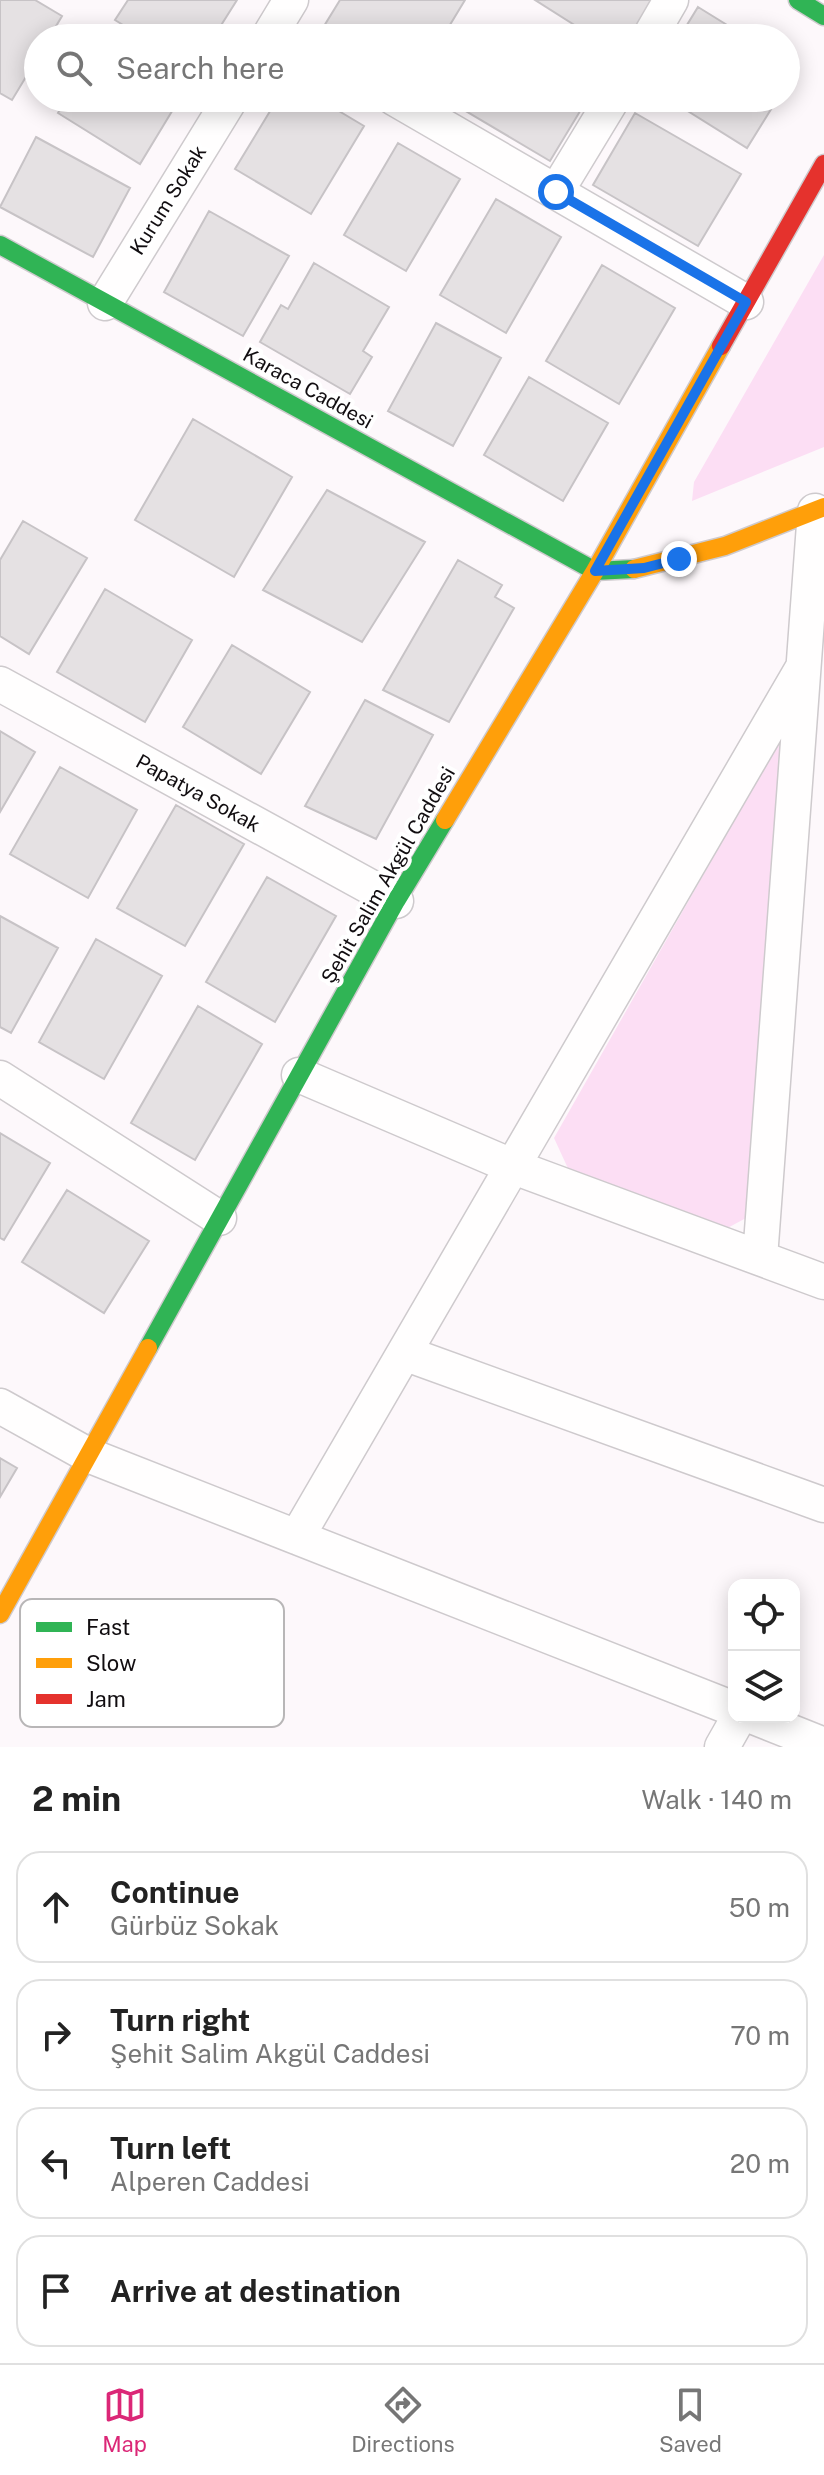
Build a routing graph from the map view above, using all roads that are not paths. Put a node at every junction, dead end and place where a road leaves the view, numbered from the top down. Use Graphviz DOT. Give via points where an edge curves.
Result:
graph roads {
  1 [pos="671,0"];
  2 [pos="798,0"];
  3 [pos="824,16"];
  4 [pos="657,24"];
  5 [pos="222,112"];
  6 [pos="418,112"];
  7 [pos="605,112"];
  8 [pos="824,164"];
  9 [pos="556,192"];
  10 [pos="0,245"];
  11 [pos="746,302"];
  12 [pos="105,303"];
  13 [pos="819,509"];
  14 [pos="595,571"];
  15 [pos="802,669"];
  16 [pos="0,684"];
  17 [pos="396,901"];
  18 [pos="299,1075"];
  19 [pos="0,1078"];
  20 [pos="514,1167"];
  21 [pos="219,1218"];
  22 [pos="760,1258"];
  23 [pos="824,1282"];
  24 [pos="404,1353"];
  25 [pos="0,1406"];
  26 [pos="88,1455"];
  27 [pos="824,1505"];
  28 [pos="297,1537"];
  29 [pos="0,1614"];
  30 [pos="728,1707"];
  31 [pos="736,1723"];
  32 [pos="769,1723"];
  33 [pos="824,1745"];
  34 [pos="722,1747"];
  1 -- 4 [label="street"];
  2 -- 3 [label="main road"];
  5 -- 12 [label="street, Kurum Sokak"];
  6 -- 9 [label="street"];
  7 -- 9 [label="street"];
  8 -- 11 [label="main road, Şehit Salim Akgül Caddesi"];
  9 -- 11 [label="street"];
  10 -- 12 [label="main road, Karaca Caddesi"];
  11 -- 14 [label="main road, Şehit Salim Akgül Caddesi"];
  12 -- 14 [label="main road, Karaca Caddesi"];
  13 -- 14 [label="main road" via="702,553 644,568"];
  13 -- 15 [label="street"];
  14 -- 17 [label="main road, Şehit Salim Akgül Caddesi"];
  15 -- 20 [label="street"];
  15 -- 22 [label="street"];
  16 -- 17 [label="street, Papatya Sokak"];
  17 -- 18 [label="main road, Şehit Salim Akgül Caddesi"];
  18 -- 20 [label="street"];
  18 -- 21 [label="main road, Şehit Salim Akgül Caddesi"];
  19 -- 21 [label="street"];
  20 -- 22 [label="street"];
  20 -- 24 [label="street"];
  21 -- 26 [label="main road, Şehit Salim Akgül Caddesi"];
  22 -- 23 [label="street"];
  24 -- 27 [label="street"];
  24 -- 28 [label="street"];
  25 -- 26 [label="street"];
  26 -- 28 [label="street"];
  26 -- 29 [label="main road, Şehit Salim Akgül Caddesi"];
  28 -- 30 [label="street"];
  31 -- 34 [label="street"];
  32 -- 33 [label="street"];
}
